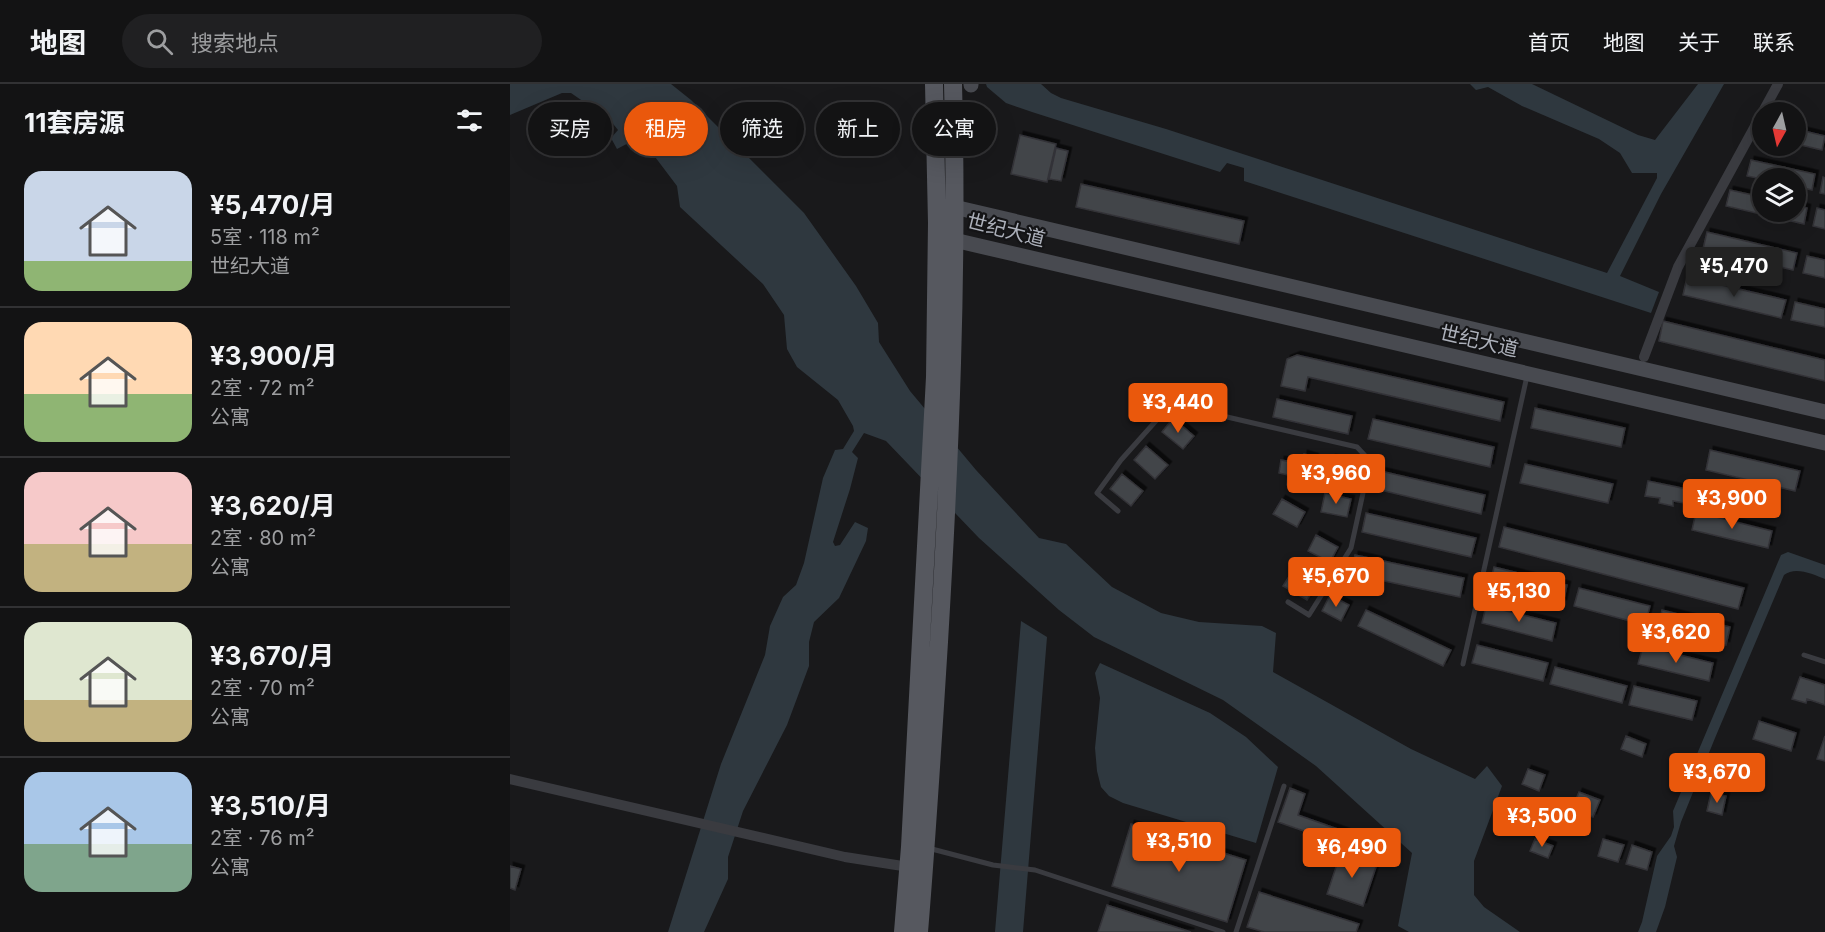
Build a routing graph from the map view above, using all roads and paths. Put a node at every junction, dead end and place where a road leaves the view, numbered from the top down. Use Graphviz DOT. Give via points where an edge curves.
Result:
graph roads {
  1 [pos="934,84"];
  2 [pos="953,84"];
  3 [pos="1778,84"];
  4 [pos="954,207"];
  5 [pos="937,223"];
  6 [pos="954,240"];
  7 [pos="1644,357"];
  8 [pos="1527,374"];
  9 [pos="1825,412"];
  10 [pos="1825,443"];
  11 [pos="1118,511"];
  12 [pos="1288,602"];
  13 [pos="1804,655"];
  14 [pos="1825,662"];
  15 [pos="1463,664"];
  16 [pos="510,779"];
  17 [pos="1284,786"];
  18 [pos="926,847"];
  19 [pos="909,867"];
  20 [pos="903,932"];
  21 [pos="919,932"];
  22 [pos="1223,932"];
  23 [pos="1236,932"];
  1 -- 5 [label="main road"];
  2 -- 4 [label="main road"];
  3 -- 7 [label="street" via="1678,267"];
  4 -- 5 [label="main road, 世纪大道"];
  4 -- 6 [label="main road"];
  4 -- 9 [label="main road, 世纪大道"];
  5 -- 6 [label="main road, 世纪大道"];
  5 -- 19 [label="main road" via="935,377"];
  6 -- 8 [label="main road, 世纪大道"];
  6 -- 18 [label="main road" via="946,527"];
  8 -- 10 [label="main road, 世纪大道"];
  8 -- 15 [label="lane"];
  11 -- 12 [label="lane" via="1097,493 1171,404 1357,447 1370,461 1351,548 1310,615"];
  13 -- 14 [label="lane"];
  16 -- 19 [label="street" via="845,857"];
  17 -- 23 [label="lane"];
  18 -- 21 [label="main road"];
  18 -- 22 [label="lane" via="993,865 1035,870"];
  19 -- 20 [label="main road"];
}
